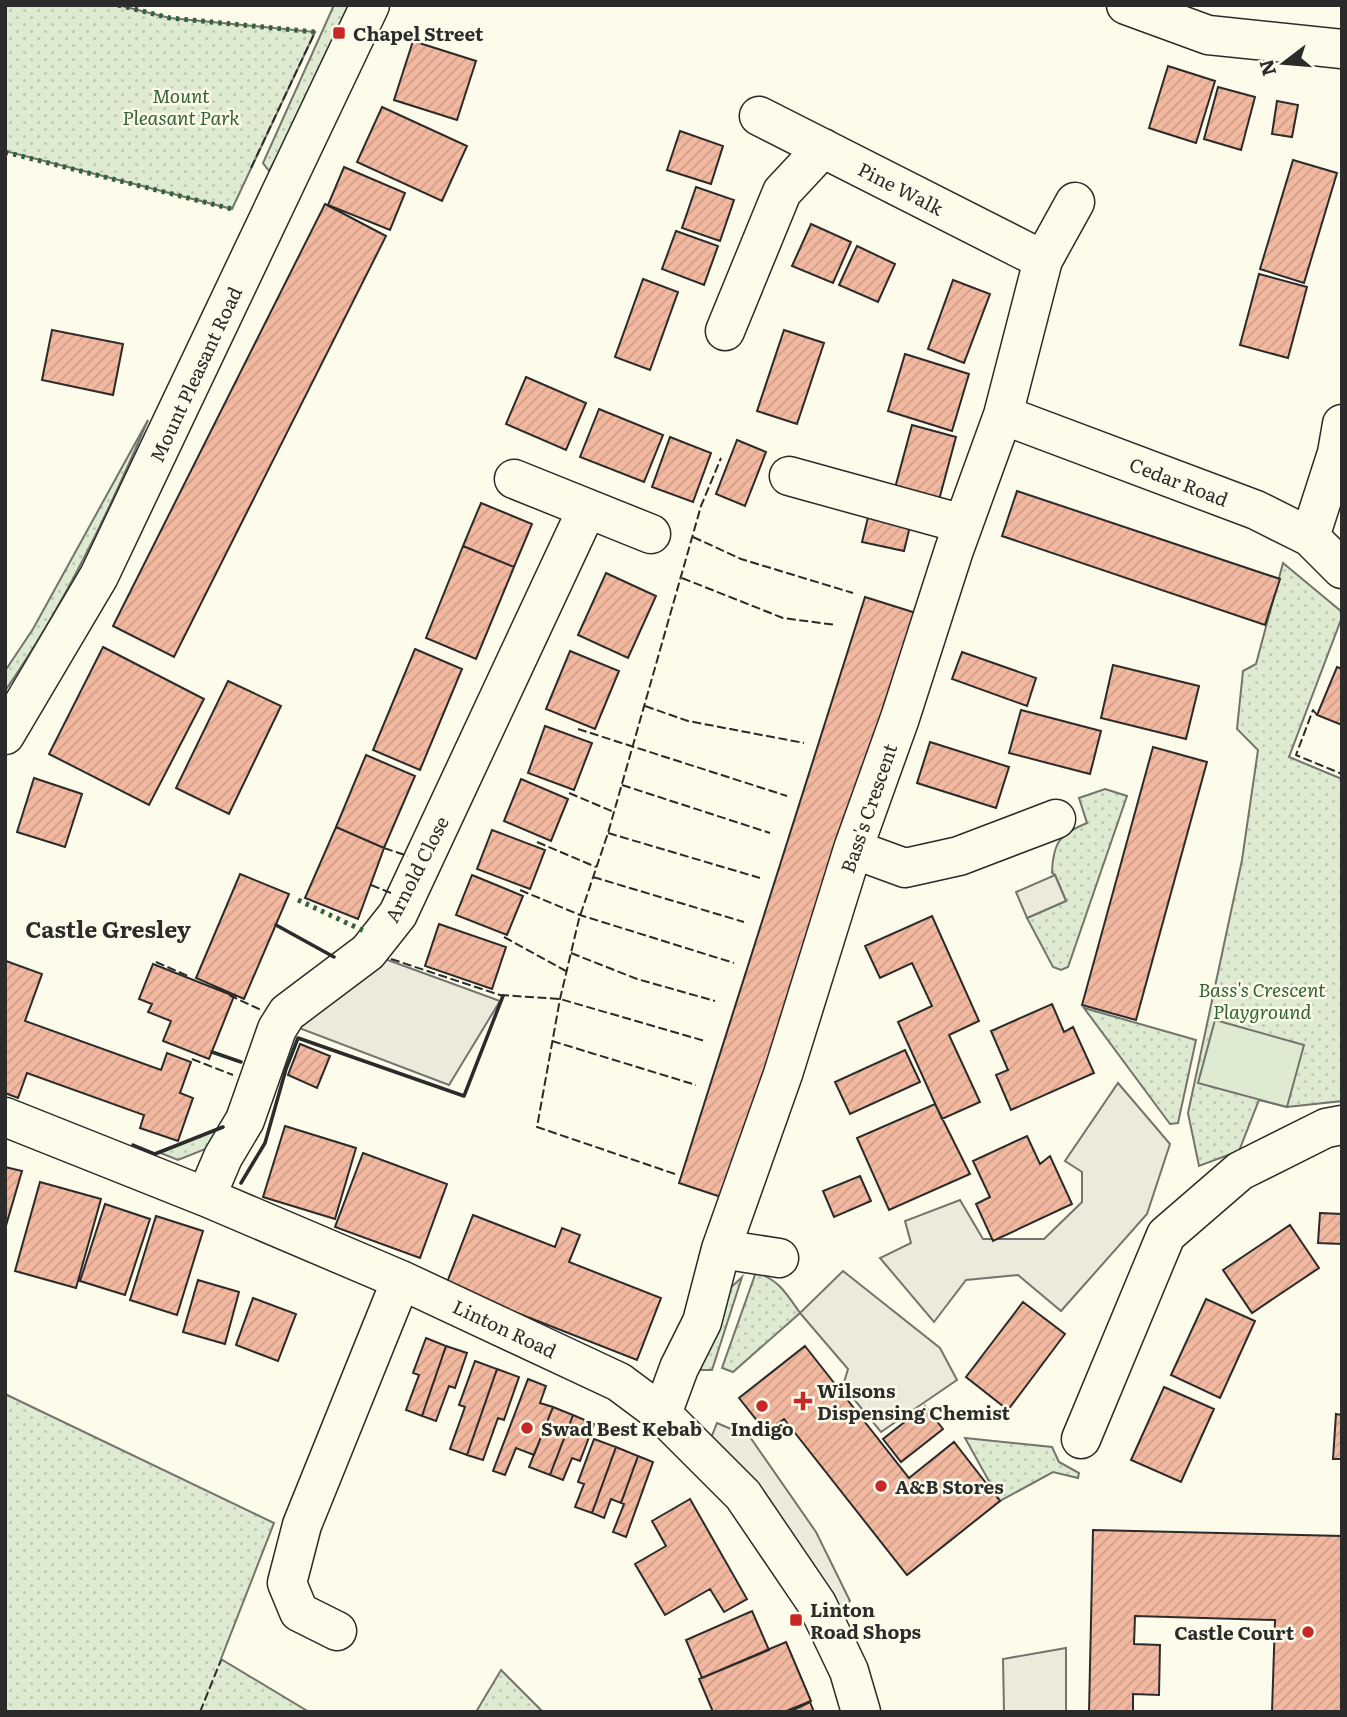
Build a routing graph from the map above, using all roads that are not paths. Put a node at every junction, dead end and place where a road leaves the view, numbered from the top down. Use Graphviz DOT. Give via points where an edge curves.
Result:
graph roads {
  1 [pos="370,5"];
  2 [pos="1126,5"];
  3 [pos="1342,49"];
  4 [pos="759,116"];
  5 [pos="822,148"];
  6 [pos="1075,202"];
  7 [pos="1043,260"];
  8 [pos="725,331"];
  9 [pos="1003,415"];
  10 [pos="1342,424"];
  11 [pos="789,476"];
  12 [pos="514,479"];
  13 [pos="587,509"];
  14 [pos="963,524"];
  15 [pos="651,534"];
  16 [pos="1310,537"];
  17 [pos="1342,569"];
  18 [pos="5,735"];
  19 [pos="1056,819"];
  20 [pos="853,849"];
  21 [pos="5,1117"];
  22 [pos="1342,1125"];
  23 [pos="206,1196"];
  24 [pos="721,1250"];
  25 [pos="779,1258"];
  26 [pos="401,1280"];
  27 [pos="662,1415"];
  28 [pos="1082,1439"];
  29 [pos="337,1631"];
  30 [pos="861,1712"];
  1 -- 18 [label="street, Mount Pleasant Road" via="99,576"];
  2 -- 3 [label="street" via="1208,35"];
  4 -- 5 [label="street, Pine Walk"];
  5 -- 7 [label="street, Pine Walk"];
  5 -- 8 [label="street" via="782,192"];
  6 -- 7 [label="street, Bass's Crescent"];
  7 -- 9 [label="street, Bass's Crescent"];
  9 -- 14 [label="street, Bass's Crescent"];
  9 -- 16 [label="street, Cedar Road" via="1256,510"];
  10 -- 16 [label="street"];
  11 -- 14 [label="street"];
  12 -- 13 [label="street"];
  13 -- 15 [label="street"];
  13 -- 23 [label="street, Arnold Close" via="398,914 368,952 360,975 287,1013 245,1120"];
  14 -- 20 [label="street, Bass's Crescent"];
  16 -- 17 [label="street, Cedar Road"];
  19 -- 20 [label="street" via="959,856 905,869"];
  20 -- 24 [label="street, Bass's Crescent" via="791,1051"];
  21 -- 23 [label="street, Linton Road"];
  22 -- 28 [label="street" via="1326,1128 1240,1171 1148,1234"];
  23 -- 26 [label="street, Linton Road"];
  24 -- 25 [label="street"];
  24 -- 27 [label="street, Bass's Crescent" via="702,1322"];
  26 -- 27 [label="street, Linton Road" via="619,1382"];
  26 -- 29 [label="street" via="302,1525 288,1583 299,1612"];
  27 -- 30 [label="street, Linton Road" via="743,1495 817,1604 849,1671"];
}
